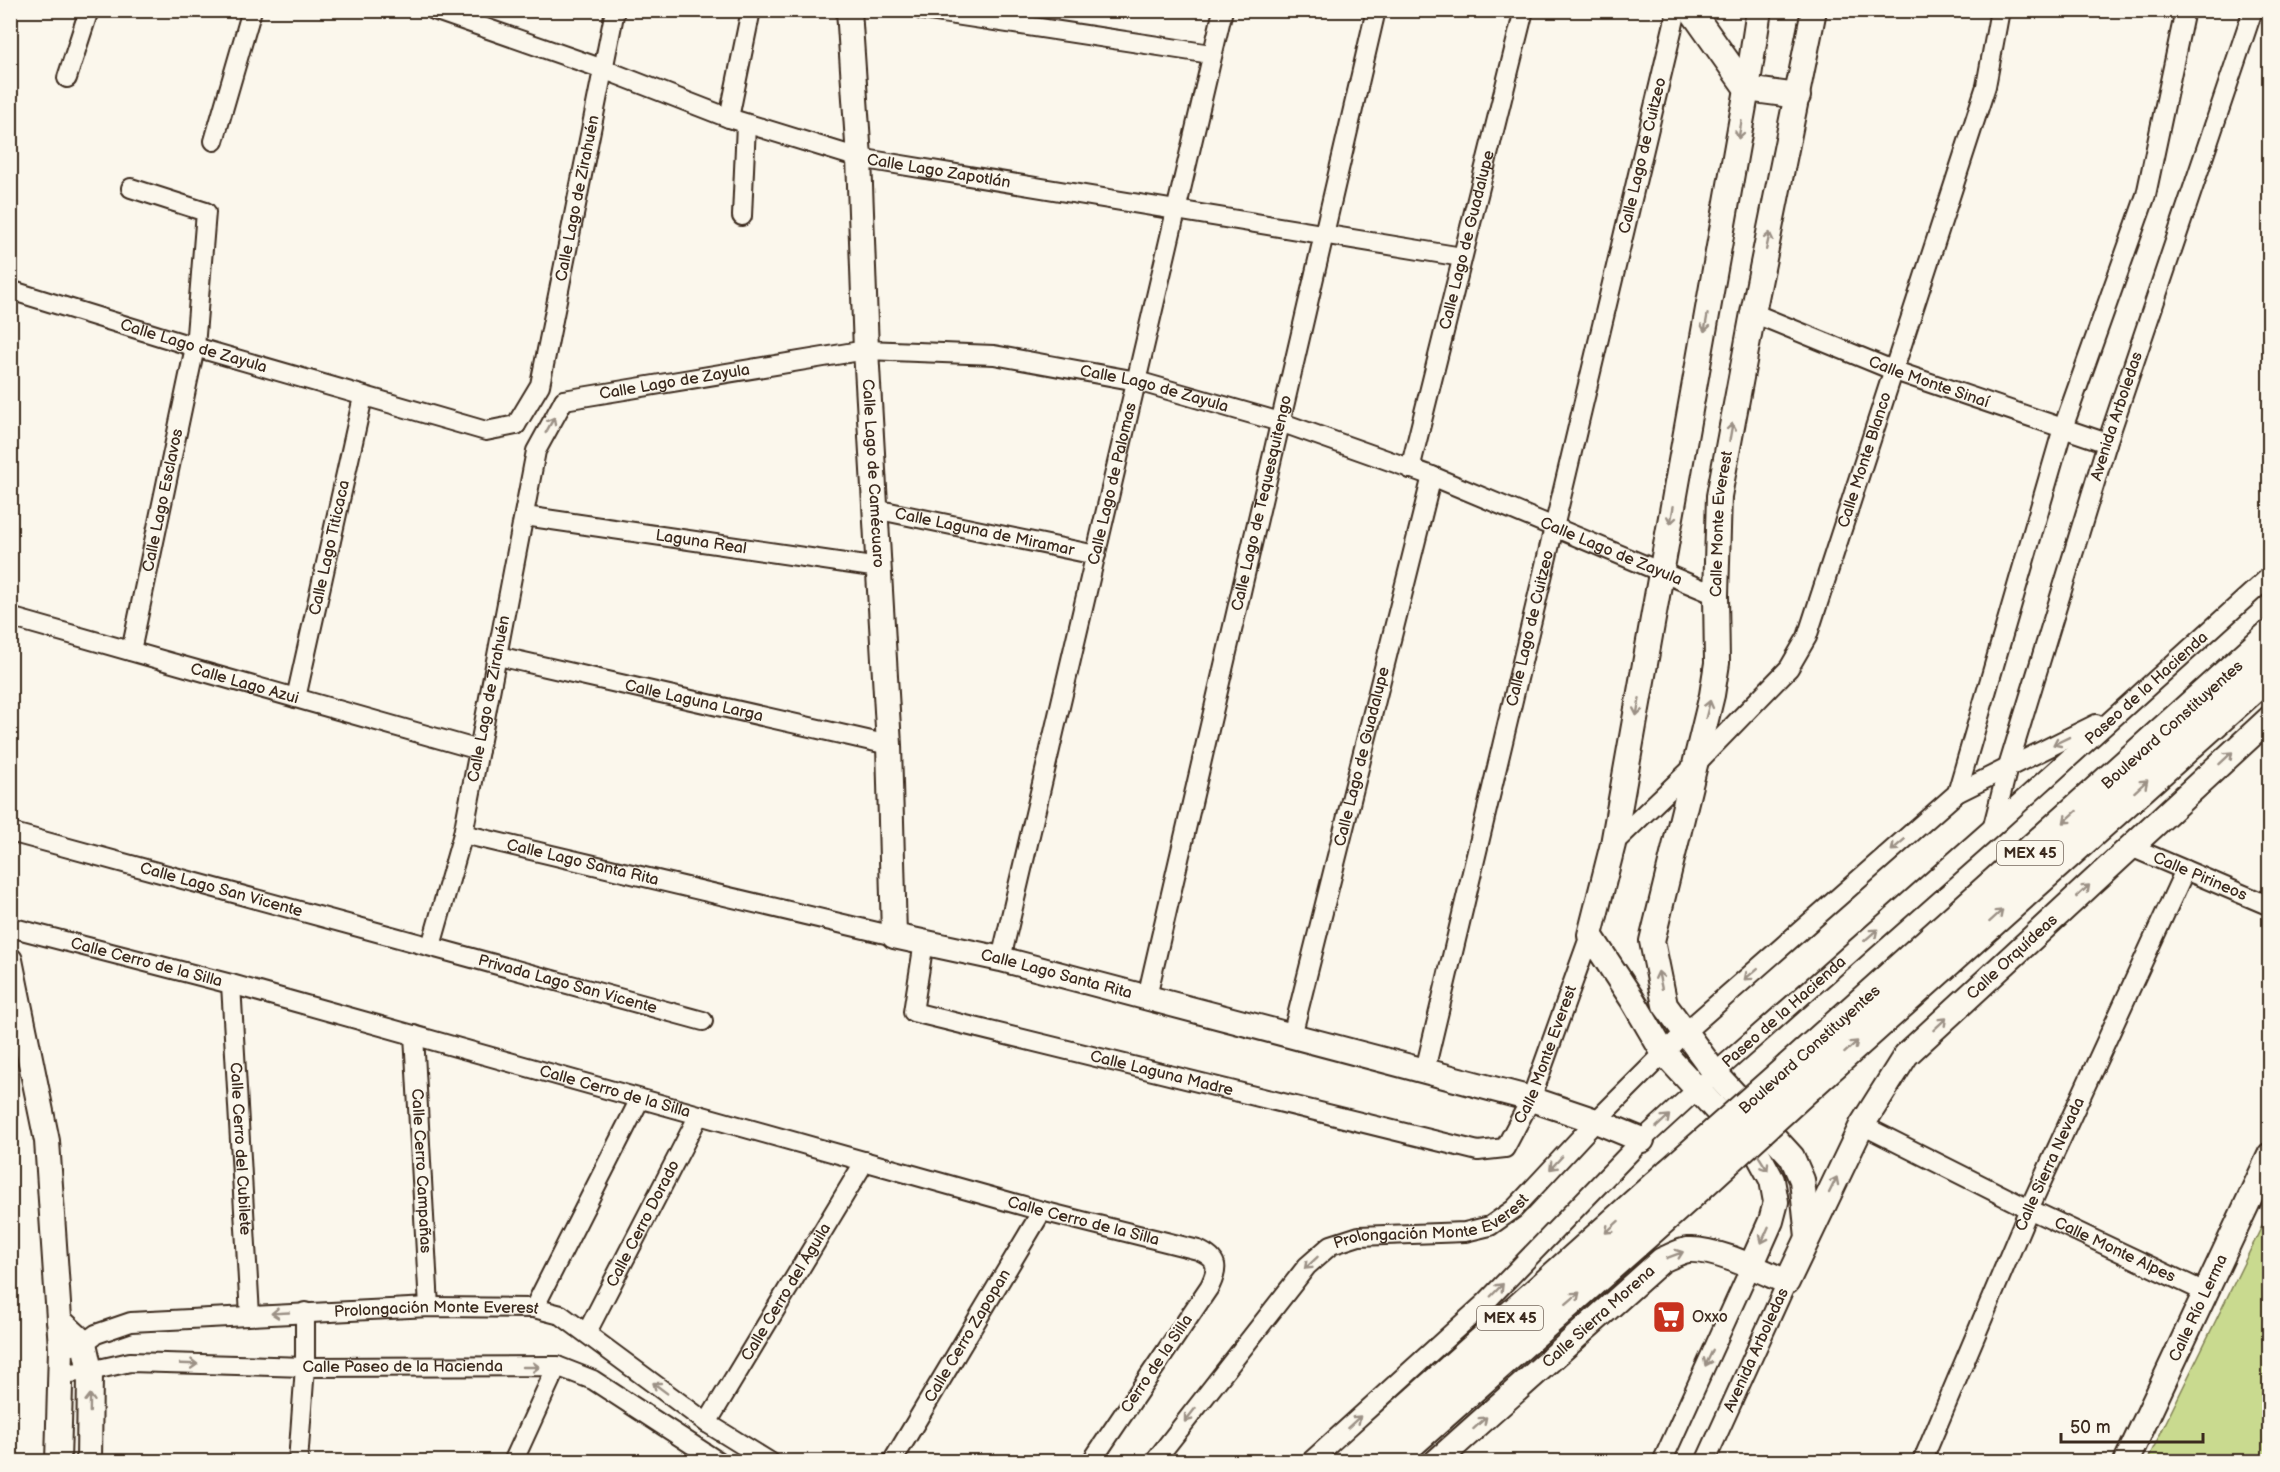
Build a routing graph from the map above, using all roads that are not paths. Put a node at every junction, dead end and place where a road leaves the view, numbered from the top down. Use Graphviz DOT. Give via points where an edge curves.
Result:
graph roads {
  1 [pos="89,10"];
  2 [pos="252,10"];
  3 [pos="435,10"];
  4 [pos="615,10"];
  5 [pos="751,10"];
  6 [pos="849,10"];
  7 [pos="922,10"];
  8 [pos="1223,10"];
  9 [pos="1376,10"];
  10 [pos="1524,10"];
  11 [pos="1677,10"];
  12 [pos="1691,10"];
  13 [pos="1759,10"];
  14 [pos="1814,10"];
  15 [pos="2000,10"];
  16 [pos="2185,10"];
  17 [pos="2253,10"];
  18 [pos="1212,54"];
  19 [pos="603,69"];
  20 [pos="67,78"];
  21 [pos="1747,88"];
  22 [pos="1797,96"];
  23 [pos="738,121"];
  24 [pos="214,141"];
  25 [pos="859,158"];
  26 [pos="131,188"];
  27 [pos="1176,210"];
  28 [pos="741,216"];
  29 [pos="1323,234"];
  30 [pos="1462,257"];
  31 [pos="10,290"];
  32 [pos="1753,313"];
  33 [pos="195,348"];
  34 [pos="866,350"];
  35 [pos="1895,371"];
  36 [pos="1137,381"];
  37 [pos="540,385"];
  38 [pos="363,397"];
  39 [pos="564,400"];
  40 [pos="1280,422"];
  41 [pos="516,425"];
  42 [pos="2063,428"];
  43 [pos="2107,443"];
  44 [pos="536,450"];
  45 [pos="1410,469"];
  46 [pos="1432,477"];
  47 [pos="875,509"];
  48 [pos="525,516"];
  49 [pos="1555,527"];
  50 [pos="1096,555"];
  51 [pos="879,568"];
  52 [pos="1662,572"];
  53 [pos="2268,574"];
  54 [pos="1716,595"];
  55 [pos="10,617"];
  56 [pos="2270,637"];
  57 [pos="131,651"];
  58 [pos="498,656"];
  59 [pos="2270,671"];
  60 [pos="296,698"];
  61 [pos="2114,715"];
  62 [pos="2270,718"];
  63 [pos="889,745"];
  64 [pos="479,750"];
  65 [pos="1694,767"];
  66 [pos="2008,767"];
  67 [pos="1957,793"];
  68 [pos="1993,827"];
  69 [pos="10,832"];
  70 [pos="463,834"];
  71 [pos="1613,844"];
  72 [pos="2131,846"];
  73 [pos="2185,870"];
  74 [pos="2270,906"];
  75 [pos="10,927"];
  76 [pos="1590,935"];
  77 [pos="894,936"];
  78 [pos="924,942"];
  79 [pos="431,946"];
  80 [pos="1001,959"];
  81 [pos="10,960"];
  82 [pos="231,984"];
  83 [pos="1148,997"];
  84 [pos="703,1021"];
  85 [pos="1684,1033"];
  86 [pos="414,1035"];
  87 [pos="1292,1036"];
  88 [pos="1663,1052"];
  89 [pos="1425,1070"];
  90 [pos="1799,1077"];
  91 [pos="1706,1081"];
  92 [pos="640,1099"];
  93 [pos="1531,1099"];
  94 [pos="699,1115"];
  95 [pos="1596,1120"];
  96 [pos="1862,1125"];
  97 [pos="1642,1140"];
  98 [pos="1478,1151"];
  99 [pos="2270,1155"];
  100 [pos="865,1161"];
  101 [pos="1681,1184"];
  102 [pos="2029,1209"];
  103 [pos="1042,1211"];
  104 [pos="1808,1237"];
  105 [pos="1216,1263"];
  106 [pos="1751,1266"];
  107 [pos="1787,1282"];
  108 [pos="2207,1293"];
  109 [pos="429,1307"];
  110 [pos="534,1308"];
  111 [pos="305,1312"];
  112 [pos="250,1315"];
  113 [pos="59,1320"];
  114 [pos="587,1332"];
  115 [pos="84,1343"];
  116 [pos="61,1348"];
  117 [pos="557,1366"];
  118 [pos="305,1367"];
  119 [pos="90,1371"];
  120 [pos="60,1374"];
  121 [pos="707,1423"];
  122 [pos="696,1455"];
  123 [pos="58,1461"];
  124 [pos="89,1461"];
  125 [pos="298,1461"];
  126 [pos="513,1461"];
  127 [pos="718,1461"];
  128 [pos="770,1461"];
  129 [pos="892,1461"];
  130 [pos="1091,1461"];
  131 [pos="1154,1461"];
  132 [pos="1310,1461"];
  133 [pos="1350,1461"];
  134 [pos="1387,1461"];
  135 [pos="1436,1461"];
  136 [pos="1662,1461"];
  137 [pos="1705,1461"];
  138 [pos="1922,1461"];
  139 [pos="2126,1461"];
  1 -- 20 [label="street"];
  2 -- 24 [label="street"];
  3 -- 19 [label="street, Calle Lago Zapotlán"];
  4 -- 19 [label="street, Calle Lago de Zirahuén"];
  5 -- 23 [label="street"];
  6 -- 25 [label="street, Calle Lago de Camécuaro"];
  7 -- 18 [label="street"];
  8 -- 18 [label="street, Calle Lago de Palomas"];
  9 -- 29 [label="street, Calle Lago de Tequesquitengo"];
  10 -- 30 [label="street, Calle Lago de Guadalupe"];
  11 -- 49 [label="street, Calle Lago de Cuitzeo"];
  12 -- 21 [label="street"];
  13 -- 21 [label="street, Calle Monte Everest"];
  14 -- 22 [label="street, Calle Monte Everest"];
  15 -- 35 [label="street, Calle Monte Blanco" via="1986,86"];
  16 -- 42 [label="street" via="2146,195"];
  17 -- 43 [label="street, Avenida Arboledas"];
  18 -- 27 [label="street, Calle Lago de Palomas"];
  19 -- 23 [label="street, Calle Lago Zapotlán"];
  19 -- 37 [label="street, Calle Lago de Zirahuén"];
  21 -- 22 [label="street"];
  21 -- 52 [label="street, Calle Monte Everest, one-way"];
  32 -- 22 [label="street, Calle Monte Everest, one-way"];
  23 -- 25 [label="street, Calle Lago Zapotlán"];
  23 -- 28 [label="street"];
  25 -- 27 [label="street, Calle Lago Zapotlán"];
  25 -- 34 [label="street, Calle Lago de Camécuaro"];
  26 -- 33 [label="street, Calle Lago Esclavos" via="206,212"];
  27 -- 29 [label="street, Calle Lago Zapotlán"];
  27 -- 36 [label="street, Calle Lago de Palomas"];
  29 -- 30 [label="street, Calle Lago Zapotlán"];
  29 -- 40 [label="street, Calle Lago de Tequesquitengo"];
  30 -- 45 [label="street, Calle Lago de Guadalupe"];
  31 -- 33 [label="street, Calle Lago de Zayula"];
  32 -- 35 [label="street, Calle Monte Sinaí"];
  54 -- 32 [label="street, Calle Monte Everest, one-way" via="1719,496"];
  33 -- 38 [label="street, Calle Lago de Zayula"];
  33 -- 57 [label="street, Calle Lago Esclavos"];
  34 -- 36 [label="street, Calle Lago de Zayula" via="994,355"];
  34 -- 39 [label="street, Calle Lago de Zayula"];
  34 -- 47 [label="street, Calle Lago de Camécuaro"];
  35 -- 42 [label="street, Calle Monte Sinaí"];
  35 -- 65 [label="street, Calle Monte Blanco" via="1807,637 1790,668"];
  36 -- 40 [label="street, Calle Lago de Zayula"];
  36 -- 50 [label="street, Calle Lago de Palomas"];
  37 -- 39 [label="street"];
  37 -- 41 [label="street, Calle Lago de Zirahuén"];
  38 -- 41 [label="street, Calle Lago de Zayula" via="486,431"];
  38 -- 60 [label="street, Calle Lago Titicaca"];
  44 -- 39 [label="street, Calle Lago de Zirahuén, one-way"];
  40 -- 45 [label="street, Calle Lago de Zayula"];
  40 -- 83 [label="street, Calle Lago de Tequesquitengo"];
  41 -- 44 [label="street"];
  42 -- 43 [label="street, Calle Monte Sinaí"];
  42 -- 67 [label="street"];
  43 -- 66 [label="street, Avenida Arboledas"];
  44 -- 48 [label="street, Calle Lago de Zirahuén"];
  45 -- 46 [label="street, Calle Lago de Zayula"];
  46 -- 49 [label="street, Calle Lago de Zayula"];
  46 -- 87 [label="street, Calle Lago de Guadalupe"];
  47 -- 50 [label="street, Calle Laguna de Miramar"];
  47 -- 51 [label="street, Calle Lago de Camécuaro"];
  48 -- 51 [label="street, Laguna Real"];
  48 -- 58 [label="street, Calle Lago de Zirahuén"];
  49 -- 52 [label="street, Calle Lago de Zayula"];
  49 -- 89 [label="street, Calle Lago de Cuitzeo"];
  50 -- 80 [label="street, Calle Lago de Palomas"];
  51 -- 63 [label="street, Calle Lago de Camécuaro"];
  52 -- 54 [label="street, Calle Lago de Zayula"];
  52 -- 71 [label="street, Calle Monte Everest, one-way"];
  53 -- 61 [label="street, Paseo de la Hacienda"];
  65 -- 54 [label="street, Calle Monte Everest, one-way" via="1717,663"];
  55 -- 57 [label="street, Calle Lago Azui"];
  56 -- 90 [label="highway, Boulevard Constituyentes / MEX 45, one-way"];
  57 -- 60 [label="street, Calle Lago Azui"];
  58 -- 63 [label="street, Calle Laguna Larga"];
  58 -- 64 [label="street, Calle Lago de Zirahuén"];
  90 -- 59 [label="highway, Boulevard Constituyentes / MEX 45, one-way"];
  60 -- 64 [label="street, Calle Lago Azui"];
  61 -- 66 [label="street, one-way"];
  61 -- 68 [label="street, Paseo de la Hacienda"];
  72 -- 62 [label="street, Calle Orquídeas, one-way"];
  63 -- 77 [label="street, Calle Lago de Camécuaro"];
  64 -- 70 [label="street, Calle Lago de Zirahuén"];
  65 -- 71 [label="street, Calle Monte Blanco"];
  85 -- 65 [label="street, Calle Monte Everest, one-way" via="1665,1005 1652,941"];
  66 -- 67 [label="street"];
  66 -- 68 [label="street, Avenida Arboledas"];
  67 -- 85 [label="street, one-way"];
  91 -- 68 [label="street, Paseo de la Hacienda, one-way"];
  69 -- 79 [label="street, Calle Lago San Vicente"];
  70 -- 77 [label="street, Calle Lago Santa Rita"];
  70 -- 79 [label="street, Calle Lago de Zirahuén"];
  71 -- 76 [label="street, Calle Monte Everest"];
  72 -- 73 [label="street, Calle Pirineos"];
  96 -- 72 [label="street, Calle Orquídeas, one-way" via="1906,1055"];
  73 -- 74 [label="street, Calle Pirineos"];
  73 -- 102 [label="street, Calle Sierra Nevada"];
  75 -- 82 [label="street, Calle Cerro de la Silla"];
  76 -- 88 [label="street, Calle Monte Everest"];
  76 -- 93 [label="street, Calle Monte Everest"];
  77 -- 78 [label="street, Calle Lago Santa Rita"];
  78 -- 80 [label="street, Calle Lago Santa Rita"];
  78 -- 98 [label="street, Calle Laguna Madre" via="913,1012"];
  79 -- 84 [label="street, Privada Lago San Vicente"];
  80 -- 83 [label="street, Calle Lago Santa Rita"];
  81 -- 113 [label="street" via="47,1141"];
  82 -- 86 [label="street, Calle Cerro de la Silla"];
  82 -- 112 [label="street, Calle Cerro del Cubilete"];
  83 -- 87 [label="street, Calle Lago Santa Rita"];
  85 -- 88 [label="street"];
  85 -- 91 [label="street, Calle Monte Everest"];
  86 -- 92 [label="street, Calle Cerro de la Silla"];
  86 -- 109 [label="street, Calle Cerro Campañas"];
  87 -- 89 [label="street, Calle Lago Santa Rita"];
  88 -- 91 [label="street, Calle Monte Everest"];
  88 -- 95 [label="street"];
  89 -- 93 [label="street, Calle Lago Santa Rita"];
  90 -- 101 [label="highway, Boulevard Constituyentes / MEX 45, bridge"];
  97 -- 91 [label="street, Paseo de la Hacienda, one-way"];
  91 -- 104 [label="street, Calle Monte Everest" via="1792,1157 1802,1180"];
  91 -- 106 [label="street, Calle Monte Everest, one-way" via="1772,1180 1776,1202"];
  92 -- 94 [label="street, Calle Cerro de la Silla"];
  92 -- 110 [label="street"];
  93 -- 95 [label="street, Calle Lago Santa Rita"];
  93 -- 98 [label="street, Calle Monte Everest" via="1505,1148"];
  94 -- 100 [label="street, Calle Cerro de la Silla"];
  94 -- 114 [label="street, Calle Cerro Dorado"];
  95 -- 97 [label="street, Calle Lago Santa Rita"];
  95 -- 131 [label="street, Prolongación Monte Everest, one-way" via="1514,1209 1490,1226 1465,1232 1359,1236 1331,1245 1307,1266"];
  96 -- 102 [label="street, Calle Monte Alpes"];
  104 -- 96 [label="street, Calle Orquídeas, one-way"];
  132 -- 97 [label="street, Paseo de la Hacienda, one-way" via="1485,1303"];
  99 -- 108 [label="street, Calle Río Lerma"];
  100 -- 103 [label="street, Calle Cerro de la Silla"];
  100 -- 121 [label="street, Calle Cerro del Águila"];
  101 -- 133 [label="highway, Boulevard Constituyentes / MEX 45, one-way"];
  134 -- 101 [label="highway, Boulevard Constituyentes / MEX 45, one-way"];
  102 -- 108 [label="street, Calle Monte Alpes"];
  102 -- 138 [label="street, Calle Sierra Nevada"];
  103 -- 105 [label="street, Calle Cerro de la Silla" via="1198,1250"];
  103 -- 129 [label="street, Calle Cerro Zapopan"];
  104 -- 107 [label="street, Avenida Arboledas"];
  105 -- 130 [label="street, Cerro de la Silla" via="1210,1286"];
  106 -- 107 [label="street, Calle Sierra Morena"];
  135 -- 106 [label="street, Calle Sierra Morena, one-way" via="1662,1260 1688,1250"];
  106 -- 136 [label="street, one-way"];
  107 -- 137 [label="street, Avenida Arboledas"];
  108 -- 139 [label="street, Calle Río Lerma"];
  109 -- 110 [label="street, Prolongación Monte Everest"];
  109 -- 111 [label="street, Prolongación Monte Everest"];
  110 -- 114 [label="street, Prolongación Monte Everest" via="561,1315"];
  111 -- 112 [label="street, Prolongación Monte Everest, one-way"];
  111 -- 118 [label="street"];
  112 -- 115 [label="street, Prolongación Monte Everest" via="130,1322 96,1334"];
  113 -- 115 [label="street"];
  113 -- 116 [label="street"];
  121 -- 114 [label="street, Prolongación Monte Everest, one-way"];
  115 -- 116 [label="street, Prolongación Monte Everest"];
  115 -- 119 [label="street"];
  116 -- 120 [label="street"];
  118 -- 117 [label="street, Calle Paseo de la Hacienda, one-way"];
  117 -- 122 [label="street, Calle Paseo de la Hacienda" via="593,1380"];
  117 -- 126 [label="street"];
  119 -- 118 [label="street, Calle Paseo de la Hacienda, one-way" via="130,1362"];
  118 -- 125 [label="street"];
  119 -- 120 [label="street, Calle Paseo de la Hacienda"];
  124 -- 119 [label="street, one-way"];
  120 -- 123 [label="street"];
  121 -- 128 [label="street, Prolongación Monte Everest"];
  122 -- 127 [label="street, Calle Paseo de la Hacienda"];
}
